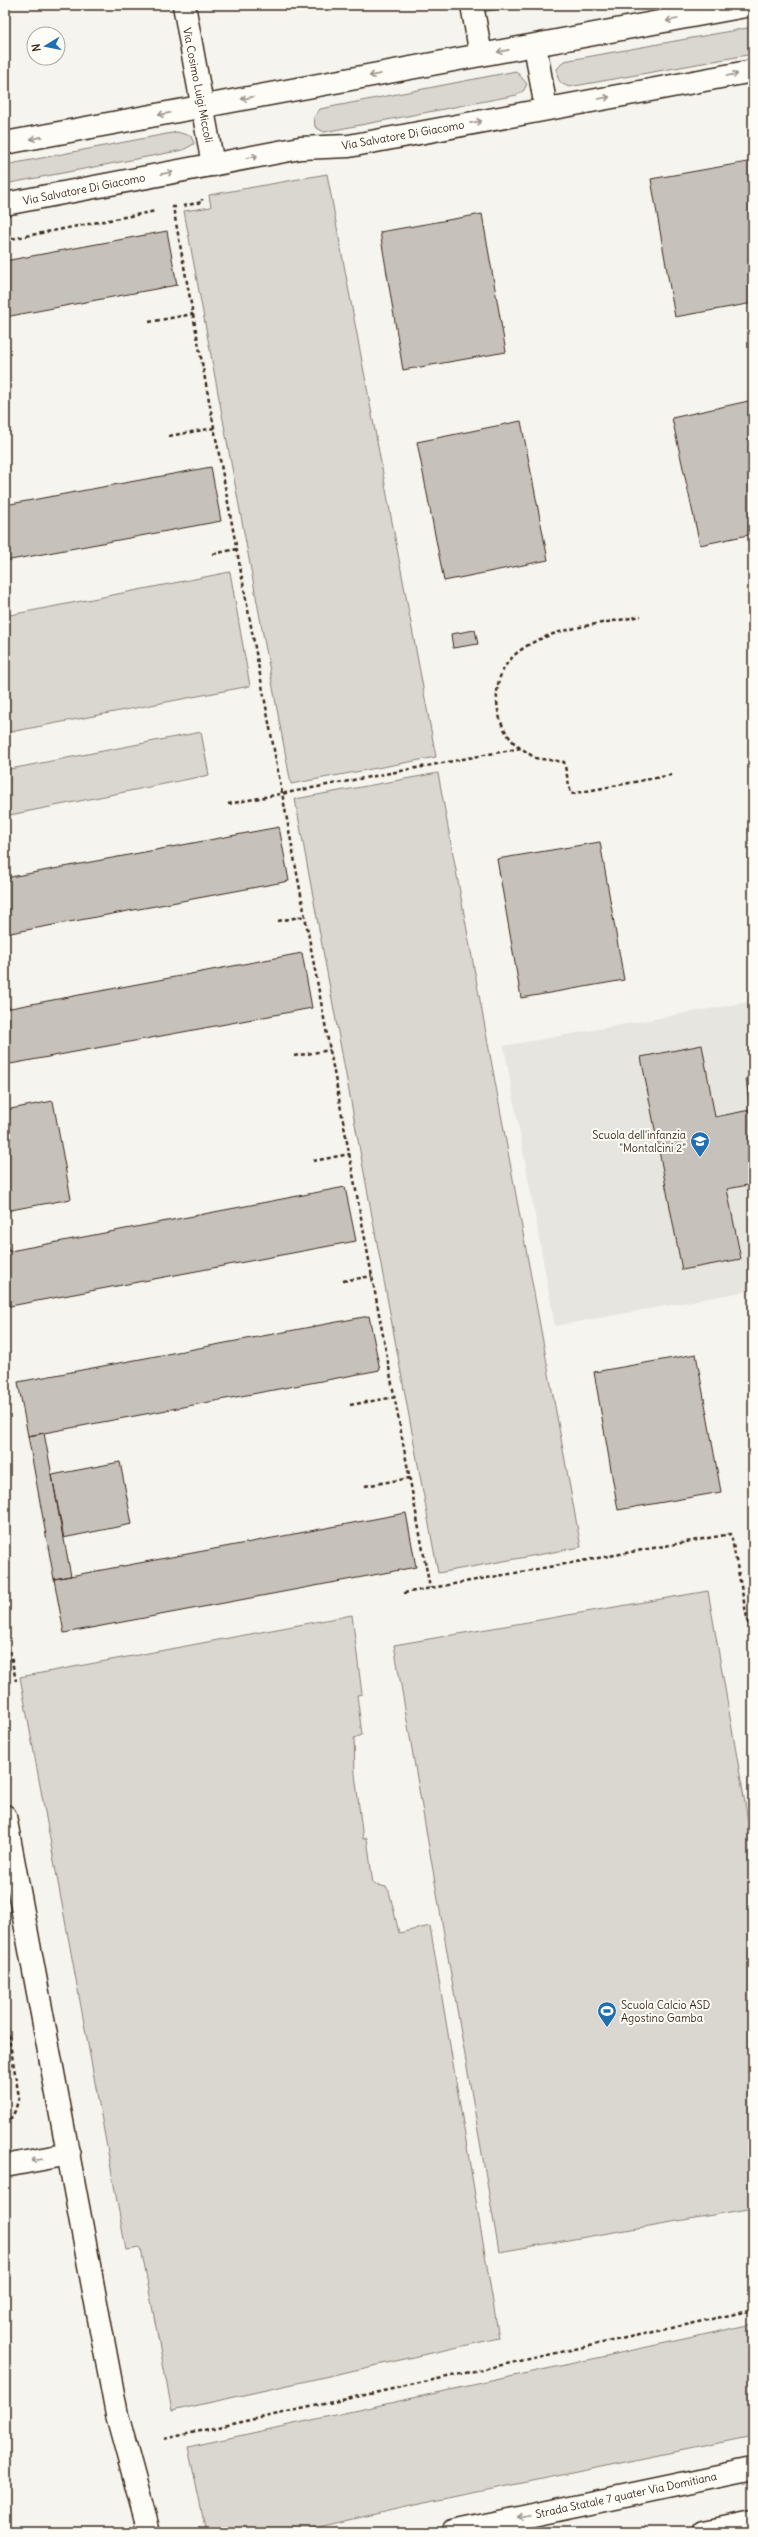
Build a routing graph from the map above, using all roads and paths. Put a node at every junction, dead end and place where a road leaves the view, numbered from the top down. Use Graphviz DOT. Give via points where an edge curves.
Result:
graph roads {
  1 [pos="184,5"];
  2 [pos="472,5"];
  3 [pos="752,5"];
  4 [pos="534,45"];
  5 [pos="481,55"];
  6 [pos="753,71"];
  7 [pos="202,107"];
  8 [pos="546,109"];
  9 [pos="5,143"];
  10 [pos="213,165"];
  11 [pos="202,202"];
  12 [pos="5,204"];
  13 [pos="156,211"];
  14 [pos="5,240"];
  15 [pos="193,314"];
  16 [pos="149,322"];
  17 [pos="214,428"];
  18 [pos="170,436"];
  19 [pos="237,549"];
  20 [pos="213,554"];
  21 [pos="641,616"];
  22 [pos="521,748"];
  23 [pos="671,775"];
  24 [pos="283,794"];
  25 [pos="228,804"];
  26 [pos="305,916"];
  27 [pos="278,921"];
  28 [pos="330,1050"];
  29 [pos="294,1056"];
  30 [pos="350,1154"];
  31 [pos="313,1161"];
  32 [pos="372,1276"];
  33 [pos="343,1281"];
  34 [pos="395,1397"];
  35 [pos="350,1405"];
  36 [pos="410,1478"];
  37 [pos="365,1486"];
  38 [pos="430,1588"];
  39 [pos="404,1593"];
  40 [pos="753,1649"];
  41 [pos="10,1651"];
  42 [pos="16,1681"];
  43 [pos="5,1816"];
  44 [pos="5,2014"];
  45 [pos="5,2128"];
  46 [pos="68,2154"];
  47 [pos="5,2166"];
  48 [pos="753,2310"];
  49 [pos="164,2439"];
  50 [pos="753,2468"];
  51 [pos="753,2522"];
  52 [pos="149,2532"];
  53 [pos="452,2532"];
  54 [pos="704,2532"];
  1 -- 7 [label="main road, Via Cosimo Luigi Miccoli"];
  2 -- 5 [label="main road"];
  3 -- 4 [label="main road, one-way"];
  4 -- 5 [label="main road, one-way"];
  4 -- 8 [label="main road"];
  5 -- 7 [label="main road, one-way"];
  8 -- 6 [label="main road, Via Salvatore Di Giacomo, one-way"];
  7 -- 9 [label="main road, one-way"];
  7 -- 10 [label="main road, Via Cosimo Luigi Miccoli"];
  10 -- 8 [label="main road, Via Salvatore Di Giacomo, one-way" via="300,148 349,146"];
  12 -- 10 [label="main road, Via Salvatore Di Giacomo, one-way"];
  11 -- 15 [label="path" via="173,207"];
  13 -- 14 [label="path"];
  15 -- 16 [label="path"];
  15 -- 17 [label="path"];
  17 -- 18 [label="path"];
  17 -- 19 [label="path"];
  19 -- 20 [label="path"];
  19 -- 24 [label="path"];
  21 -- 22 [label="path" via="557,633 530,642 515,652 500,677 497,705 502,726 511,740"];
  22 -- 23 [label="path" via="535,758 564,762 571,794"];
  22 -- 24 [label="path"];
  24 -- 25 [label="path"];
  24 -- 26 [label="path"];
  26 -- 27 [label="path"];
  26 -- 28 [label="path"];
  28 -- 29 [label="path"];
  28 -- 30 [label="path"];
  30 -- 31 [label="path"];
  30 -- 32 [label="path"];
  32 -- 33 [label="path"];
  32 -- 34 [label="path"];
  34 -- 35 [label="path"];
  34 -- 36 [label="path"];
  36 -- 37 [label="path"];
  36 -- 38 [label="path"];
  38 -- 39 [label="path"];
  38 -- 40 [label="path" via="732,1534"];
  41 -- 42 [label="path"];
  43 -- 46 [label="main road"];
  44 -- 45 [label="path" via="19,2097 16,2111"];
  46 -- 47 [label="main road, one-way"];
  46 -- 52 [label="main road" via="117,2415"];
  48 -- 49 [label="path"];
  50 -- 53 [label="main road, Strada Statale 7 quater Via Domitiana, one-way"];
  51 -- 54 [label="main road"];
}
